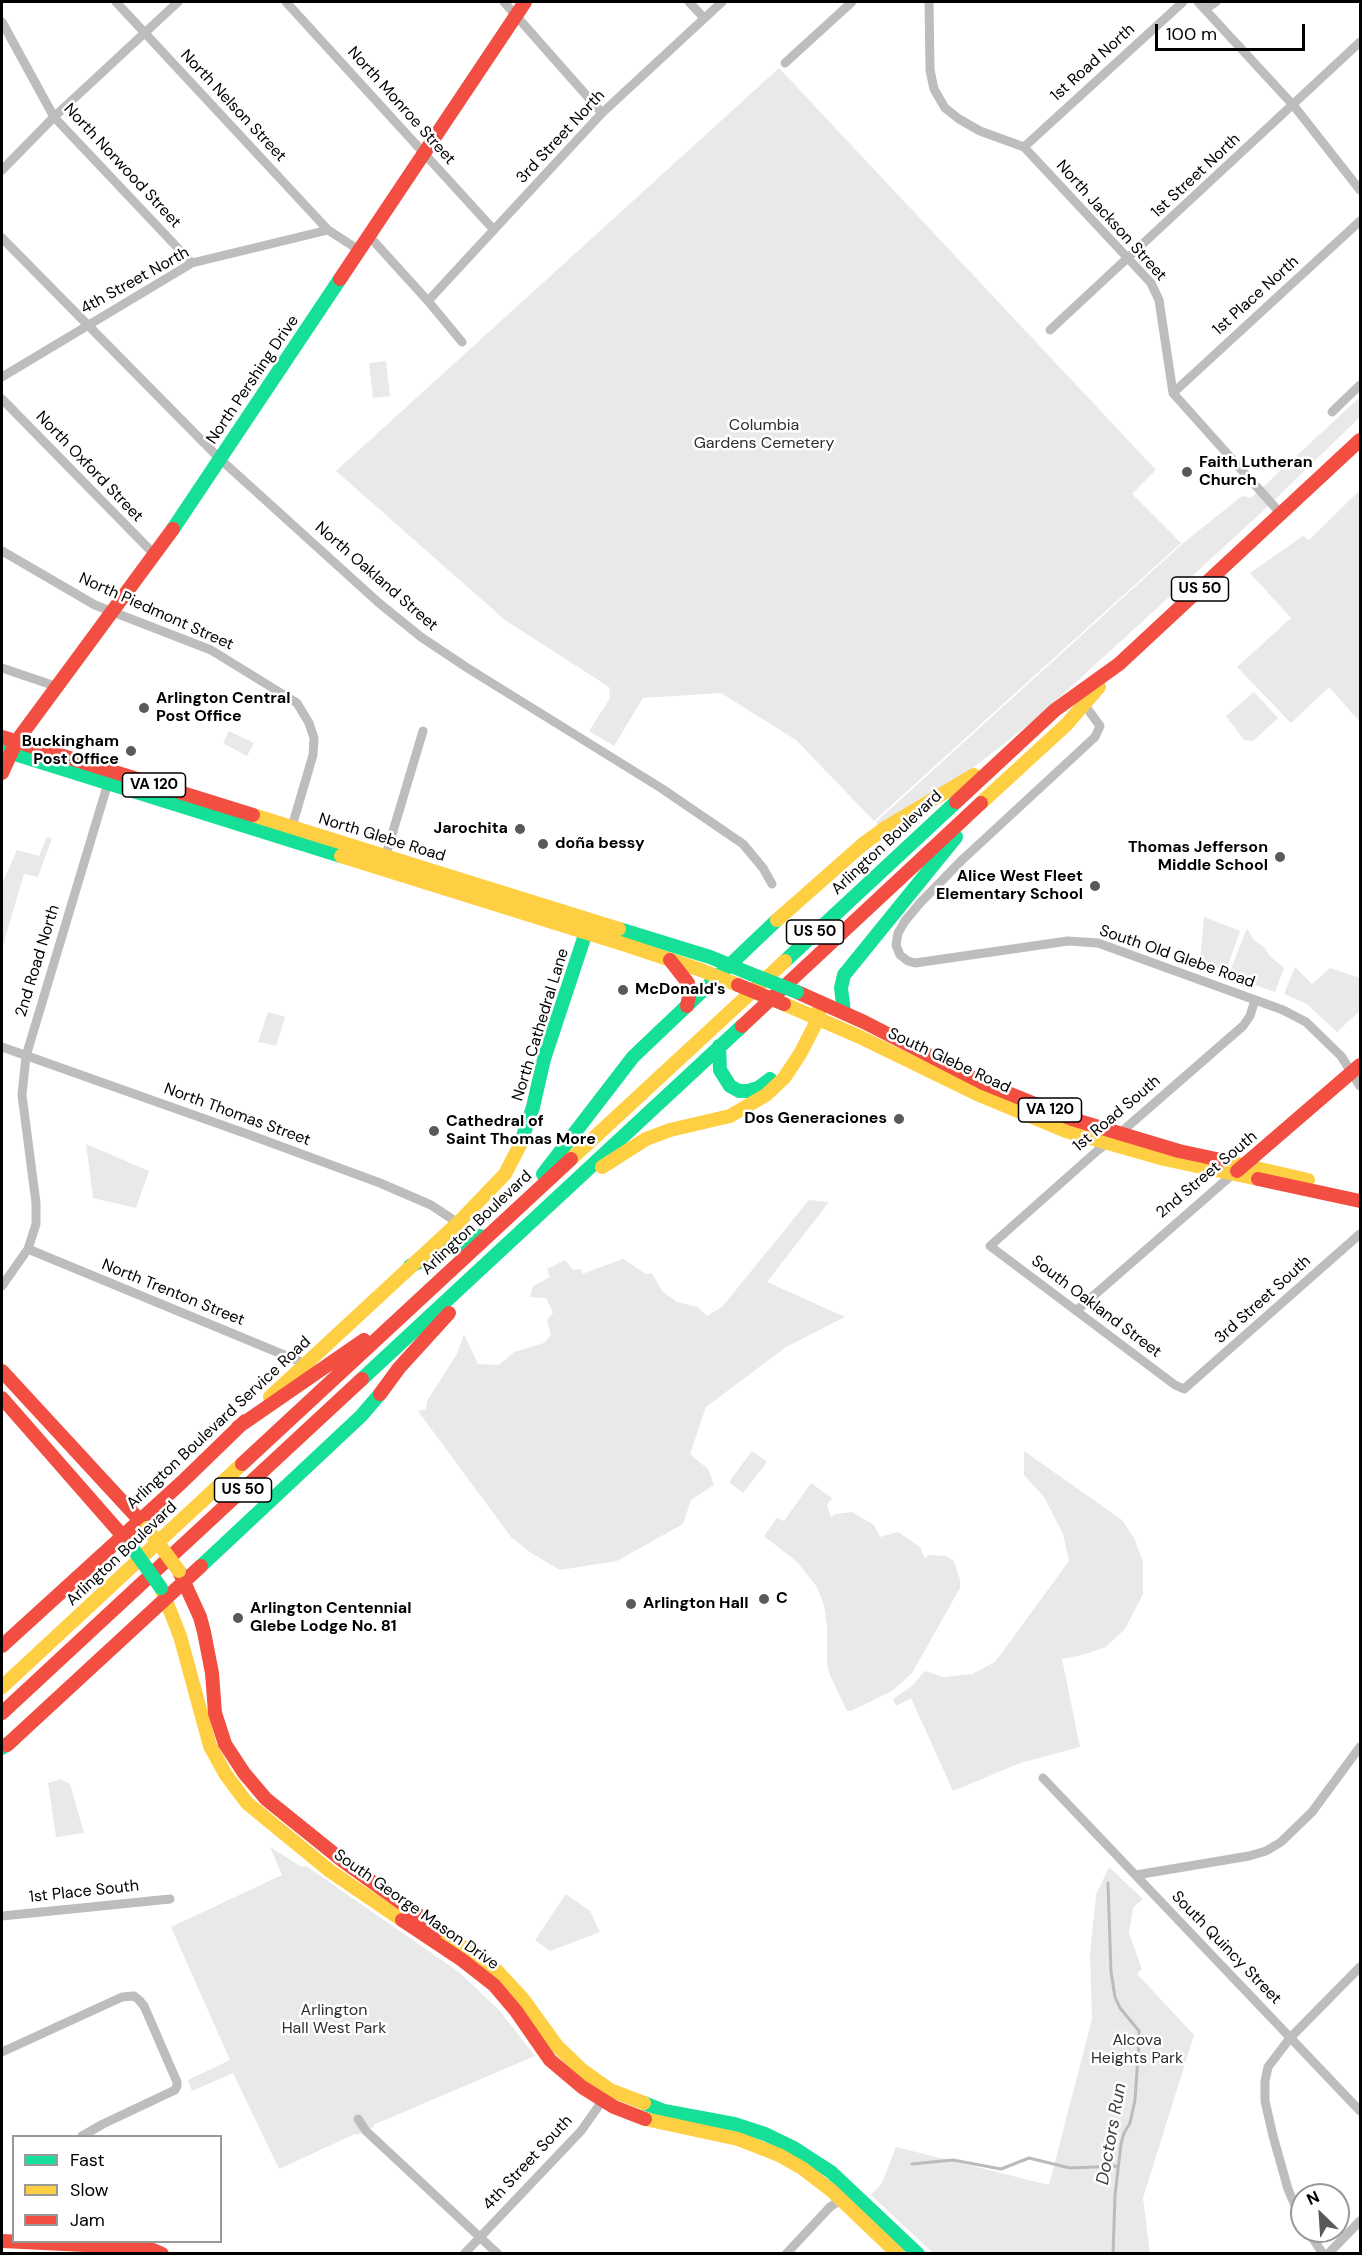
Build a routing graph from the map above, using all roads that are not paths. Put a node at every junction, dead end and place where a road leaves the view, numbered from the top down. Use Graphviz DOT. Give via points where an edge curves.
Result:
graph roads {
  1 [pos="116,2"];
  2 [pos="178,2"];
  3 [pos="286,2"];
  4 [pos="504,2"];
  5 [pos="525,2"];
  6 [pos="689,2"];
  7 [pos="722,2"];
  8 [pos="852,2"];
  9 [pos="929,2"];
  10 [pos="1183,2"];
  11 [pos="1198,2"];
  12 [pos="1216,2"];
  13 [pos="1205,9"];
  14 [pos="517,15"];
  15 [pos="704,18"];
  16 [pos="2,22"];
  17 [pos="145,33"];
  18 [pos="1360,42"];
  19 [pos="785,63"];
  20 [pos="1293,106"];
  21 [pos="602,113"];
  22 [pos="54,117"];
  23 [pos="1024,147"];
  24 [pos="424,152"];
  25 [pos="2,170"];
  26 [pos="1360,190"];
  27 [pos="1360,221"];
  28 [pos="328,230"];
  29 [pos="494,230"];
  30 [pos="369,236"];
  31 [pos="2,238"];
  32 [pos="359,250"];
  33 [pos="1128,258"];
  34 [pos="192,263"];
  35 [pos="428,301"];
  36 [pos="87,325"];
  37 [pos="1050,330"];
  38 [pos="462,342"];
  39 [pos="2,377"];
  40 [pos="1360,385"];
  41 [pos="1173,393"];
  42 [pos="2,399"];
  43 [pos="1332,412"];
  44 [pos="1360,440"];
  45 [pos="220,459"];
  46 [pos="1281,514"];
  47 [pos="2,551"];
  48 [pos="155,555"];
  49 [pos="113,613"];
  50 [pos="2,668"];
  51 [pos="1115,668"];
  52 [pos="58,687"];
  53 [pos="1084,704"];
  54 [pos="423,731"];
  55 [pos="2,737"];
  56 [pos="9,748"];
  57 [pos="1007,755"];
  58 [pos="2,773"];
  59 [pos="108,783"];
  60 [pos="981,803"];
  61 [pos="290,833"];
  62 [pos="384,864"];
  63 [pos="772,884"];
  64 [pos="588,927"];
  65 [pos="670,960"];
  66 [pos="729,965"];
  67 [pos="751,974"];
  68 [pos="718,977"];
  69 [pos="738,985"];
  70 [pos="1255,1000"];
  71 [pos="820,1002"];
  72 [pos="687,1006"];
  73 [pos="844,1012"];
  74 [pos="813,1016"];
  75 [pos="719,1046"];
  76 [pos="895,1046"];
  77 [pos="2,1047"];
  78 [pos="26,1056"];
  79 [pos="1356,1069"];
  80 [pos="1360,1086"];
  81 [pos="980,1088"];
  82 [pos="1118,1134"];
  83 [pos="1106,1143"];
  84 [pos="1238,1170"];
  85 [pos="1360,1191"];
  86 [pos="1360,1202"];
  87 [pos="521,1204"];
  88 [pos="540,1212"];
  89 [pos="458,1223"];
  90 [pos="492,1231"];
  91 [pos="1360,1233"];
  92 [pos="990,1246"];
  93 [pos="28,1249"];
  94 [pos="410,1266"];
  95 [pos="484,1266"];
  96 [pos="2,1286"];
  97 [pos="1076,1311"];
  98 [pos="403,1315"];
  99 [pos="306,1364"];
  100 [pos="2,1371"];
  101 [pos="1184,1389"];
  102 [pos="2,1398"];
  103 [pos="238,1427"];
  104 [pos="143,1524"];
  105 [pos="127,1540"];
  106 [pos="181,1576"];
  107 [pos="163,1593"];
  108 [pos="2,1646"];
  109 [pos="2,1687"];
  110 [pos="2,1713"];
  111 [pos="1360,1747"];
  112 [pos="2,1749"];
  113 [pos="1043,1778"];
  114 [pos="1136,1875"];
  115 [pos="170,1899"];
  116 [pos="2,1916"];
  117 [pos="1360,1967"];
  118 [pos="1290,2038"];
  119 [pos="2,2052"];
  120 [pos="606,2095"];
  121 [pos="1360,2111"];
  122 [pos="358,2119"];
  123 [pos="83,2135"];
  124 [pos="1290,2194"];
  125 [pos="847,2196"];
  126 [pos="1360,2221"];
  127 [pos="480,2236"];
  128 [pos="59,2243"];
  129 [pos="160,2249"];
  130 [pos="464,2253"];
  131 [pos="498,2253"];
  132 [pos="786,2253"];
  133 [pos="898,2253"];
  134 [pos="918,2253"];
  135 [pos="1328,2253"];
  1 -- 17 [label="street, North Nelson Street"];
  2 -- 17 [label="street"];
  3 -- 24 [label="street, North Monroe Street"];
  4 -- 14 [label="street"];
  5 -- 14 [label="main road, North Pershing Drive"];
  6 -- 15 [label="street"];
  7 -- 15 [label="street, 3rd Street North"];
  8 -- 19 [label="street"];
  9 -- 23 [label="street, North Jackson Street" via="930,70 934,89 945,108 980,131"];
  10 -- 23 [label="street, 1st Road North"];
  11 -- 13 [label="street"];
  12 -- 13 [label="street"];
  13 -- 20 [label="street"];
  14 -- 21 [label="street"];
  14 -- 24 [label="main road, North Pershing Drive"];
  15 -- 21 [label="street, 3rd Street North"];
  16 -- 22 [label="street, North Norwood Street"];
  17 -- 22 [label="street"];
  17 -- 28 [label="street, North Nelson Street"];
  18 -- 20 [label="street, 1st Street North"];
  20 -- 26 [label="street"];
  20 -- 33 [label="street, 1st Street North"];
  21 -- 29 [label="street, 3rd Street North"];
  22 -- 25 [label="street"];
  22 -- 34 [label="street, North Norwood Street"];
  23 -- 33 [label="street, North Jackson Street"];
  24 -- 29 [label="street, North Monroe Street"];
  24 -- 30 [label="main road, North Pershing Drive"];
  27 -- 41 [label="street, 1st Place North"];
  28 -- 32 [label="street"];
  28 -- 34 [label="street, 4th Street North"];
  29 -- 35 [label="street, 3rd Street North"];
  30 -- 32 [label="main road, North Pershing Drive"];
  30 -- 35 [label="street"];
  31 -- 36 [label="street, North Oakland Street"];
  32 -- 45 [label="main road, North Pershing Drive"];
  33 -- 37 [label="street, 1st Street North"];
  33 -- 41 [label="street, North Jackson Street" via="1151,284 1159,300"];
  34 -- 36 [label="street, 4th Street North"];
  35 -- 38 [label="street"];
  36 -- 39 [label="street, 4th Street North"];
  36 -- 45 [label="street, North Oakland Street"];
  40 -- 43 [label="street"];
  41 -- 46 [label="street"];
  42 -- 48 [label="street, North Oxford Street"];
  44 -- 46 [label="main road, Arlington Boulevard / US 50"];
  45 -- 48 [label="main road, North Pershing Drive"];
  45 -- 63 [label="street, North Oakland Street" via="421,637 743,844"];
  46 -- 51 [label="main road, Arlington Boulevard / US 50"];
  47 -- 49 [label="street, North Piedmont Street"];
  48 -- 49 [label="main road, North Pershing Drive"];
  49 -- 52 [label="main road, North Pershing Drive"];
  49 -- 61 [label="street, North Piedmont Street" via="211,650 297,703 314,738 313,755"];
  50 -- 52 [label="street"];
  51 -- 53 [label="main road, Arlington Boulevard / US 50"];
  51 -- 57 [label="main road, Arlington Boulevard / US 50" via="1055,710"];
  52 -- 56 [label="main road, North Pershing Drive"];
  53 -- 60 [label="main road, Arlington Boulevard / US 50"];
  53 -- 70 [label="street, South Old Glebe Road" via="1100,726 1095,737 962,860 905,921 898,933 897,949 905,960 915,963 1083,940"];
  54 -- 62 [label="street"];
  55 -- 56 [label="main road, North Glebe Road / VA 120"];
  56 -- 58 [label="main road, North Pershing Drive"];
  56 -- 59 [label="main road, North Glebe Road / VA 120"];
  56 -- 61 [label="main road, North Glebe Road / VA 120"];
  57 -- 66 [label="main road" via="862,845"];
  57 -- 87 [label="main road, Arlington Boulevard / US 50"];
  59 -- 61 [label="main road, North Glebe Road / VA 120"];
  59 -- 78 [label="street, 2nd Road North"];
  60 -- 73 [label="main road" via="844,975"];
  60 -- 75 [label="main road, Arlington Boulevard / US 50"];
  61 -- 62 [label="main road, North Glebe Road / VA 120"];
  62 -- 64 [label="main road, North Glebe Road / VA 120"];
  64 -- 65 [label="main road, North Glebe Road / VA 120"];
  64 -- 66 [label="main road, North Glebe Road / VA 120"];
  64 -- 89 [label="main road, North Cathedral Lane" via="519,1149 492,1190"];
  65 -- 68 [label="main road, North Glebe Road / VA 120"];
  65 -- 72 [label="main road" via="688,983"];
  66 -- 67 [label="main road, North Glebe Road / VA 120"];
  66 -- 68 [label="main road"];
  67 -- 71 [label="main road, South Glebe Road / VA 120, bridge"];
  68 -- 69 [label="main road, North Glebe Road / VA 120"];
  68 -- 72 [label="main road"];
  69 -- 74 [label="main road, South Glebe Road / VA 120, bridge"];
  70 -- 79 [label="street, South Old Glebe Road" via="1306,1022"];
  70 -- 82 [label="street, 1st Road South" via="1243,1026"];
  71 -- 73 [label="main road, South Glebe Road / VA 120"];
  71 -- 74 [label="main road"];
  72 -- 87 [label="main road" via="625,1066"];
  73 -- 76 [label="main road, South Glebe Road / VA 120"];
  74 -- 75 [label="main road" via="783,1063 767,1082 753,1090 735,1089 724,1079"];
  74 -- 76 [label="main road, South Glebe Road / VA 120"];
  74 -- 88 [label="main road" via="801,1054 778,1084 759,1100 730,1116 670,1130 635,1144"];
  75 -- 88 [label="main road, Arlington Boulevard / US 50"];
  76 -- 81 [label="main road, South Glebe Road / VA 120"];
  77 -- 78 [label="street, North Thomas Street"];
  78 -- 89 [label="street, North Thomas Street" via="369,1179 431,1205"];
  78 -- 93 [label="street, 2nd Road North" via="22,1095 36,1203 36,1224"];
  79 -- 80 [label="street, South Old Glebe Road"];
  79 -- 84 [label="main road, 2nd Street South"];
  81 -- 82 [label="main road, South Glebe Road / VA 120"];
  81 -- 83 [label="main road, South Glebe Road / VA 120" via="1066,1131"];
  82 -- 83 [label="street, 1st Road South"];
  82 -- 84 [label="main road, South Glebe Road / VA 120"];
  83 -- 84 [label="main road, South Glebe Road / VA 120" via="1164,1159"];
  83 -- 92 [label="street, 1st Road South"];
  84 -- 85 [label="main road, South Glebe Road / VA 120"];
  84 -- 86 [label="main road, South Glebe Road / VA 120"];
  84 -- 97 [label="street, 2nd Street South"];
  87 -- 90 [label="main road, Arlington Boulevard / US 50"];
  88 -- 95 [label="main road, Arlington Boulevard / US 50"];
  89 -- 94 [label="main road, Arlington Boulevard Service Road"];
  90 -- 94 [label="main road"];
  90 -- 98 [label="main road, Arlington Boulevard / US 50"];
  91 -- 101 [label="street, 3rd Street South"];
  92 -- 97 [label="street, South Oakland Street"];
  93 -- 96 [label="street, 2nd Road North"];
  93 -- 99 [label="street, North Trenton Street"];
  94 -- 99 [label="main road, Arlington Boulevard Service Road"];
  95 -- 106 [label="main road" via="480,1280 418,1345 361,1416 303,1472"];
  95 -- 110 [label="main road, Arlington Boulevard / US 50"];
  97 -- 101 [label="street, South Oakland Street"];
  98 -- 103 [label="main road"];
  98 -- 109 [label="main road, Arlington Boulevard / US 50"];
  99 -- 103 [label="main road, Arlington Boulevard Service Road"];
  100 -- 104 [label="main road, South George Mason Drive"];
  102 -- 105 [label="main road, South George Mason Drive"];
  103 -- 104 [label="main road, Arlington Boulevard Service Road"];
  104 -- 105 [label="main road, Arlington Boulevard Service Road"];
  104 -- 106 [label="main road, South George Mason Drive, bridge"];
  105 -- 107 [label="main road, South George Mason Drive, bridge"];
  105 -- 108 [label="main road, Arlington Boulevard Service Road"];
  106 -- 107 [label="main road"];
  106 -- 120 [label="main road, South George Mason Drive" via="204,1632 215,1713 225,1744 244,1773 266,1799 343,1861 497,1971 557,2046"];
  107 -- 112 [label="main road"];
  107 -- 120 [label="main road, South George Mason Drive" via="180,1636 210,1746 247,1803 330,1871 494,1985 550,2060 582,2087"];
  111 -- 114 [label="street" via="1312,1812 1266,1851"];
  113 -- 114 [label="street, South Quincy Street"];
  114 -- 118 [label="street, South Quincy Street"];
  115 -- 116 [label="street, 1st Place South"];
  117 -- 118 [label="street"];
  118 -- 121 [label="street, South Quincy Street"];
  118 -- 124 [label="street" via="1268,2067 1265,2081 1265,2101"];
  119 -- 123 [label="street" via="122,1997 134,1996 144,2006 177,2082 175,2090"];
  120 -- 125 [label="main road, South George Mason Drive" via="651,2121 758,2146"];
  120 -- 127 [label="street, 4th Street South" via="581,2131"];
  122 -- 127 [label="street" via="366,2131"];
  125 -- 132 [label="street" via="830,2207"];
  125 -- 133 [label="main road, South George Mason Drive"];
  125 -- 134 [label="main road, South George Mason Drive"];
  126 -- 135 [label="street"];
  127 -- 130 [label="street, 4th Street South"];
  127 -- 131 [label="street"];
  128 -- 129 [label="main road"];
}
